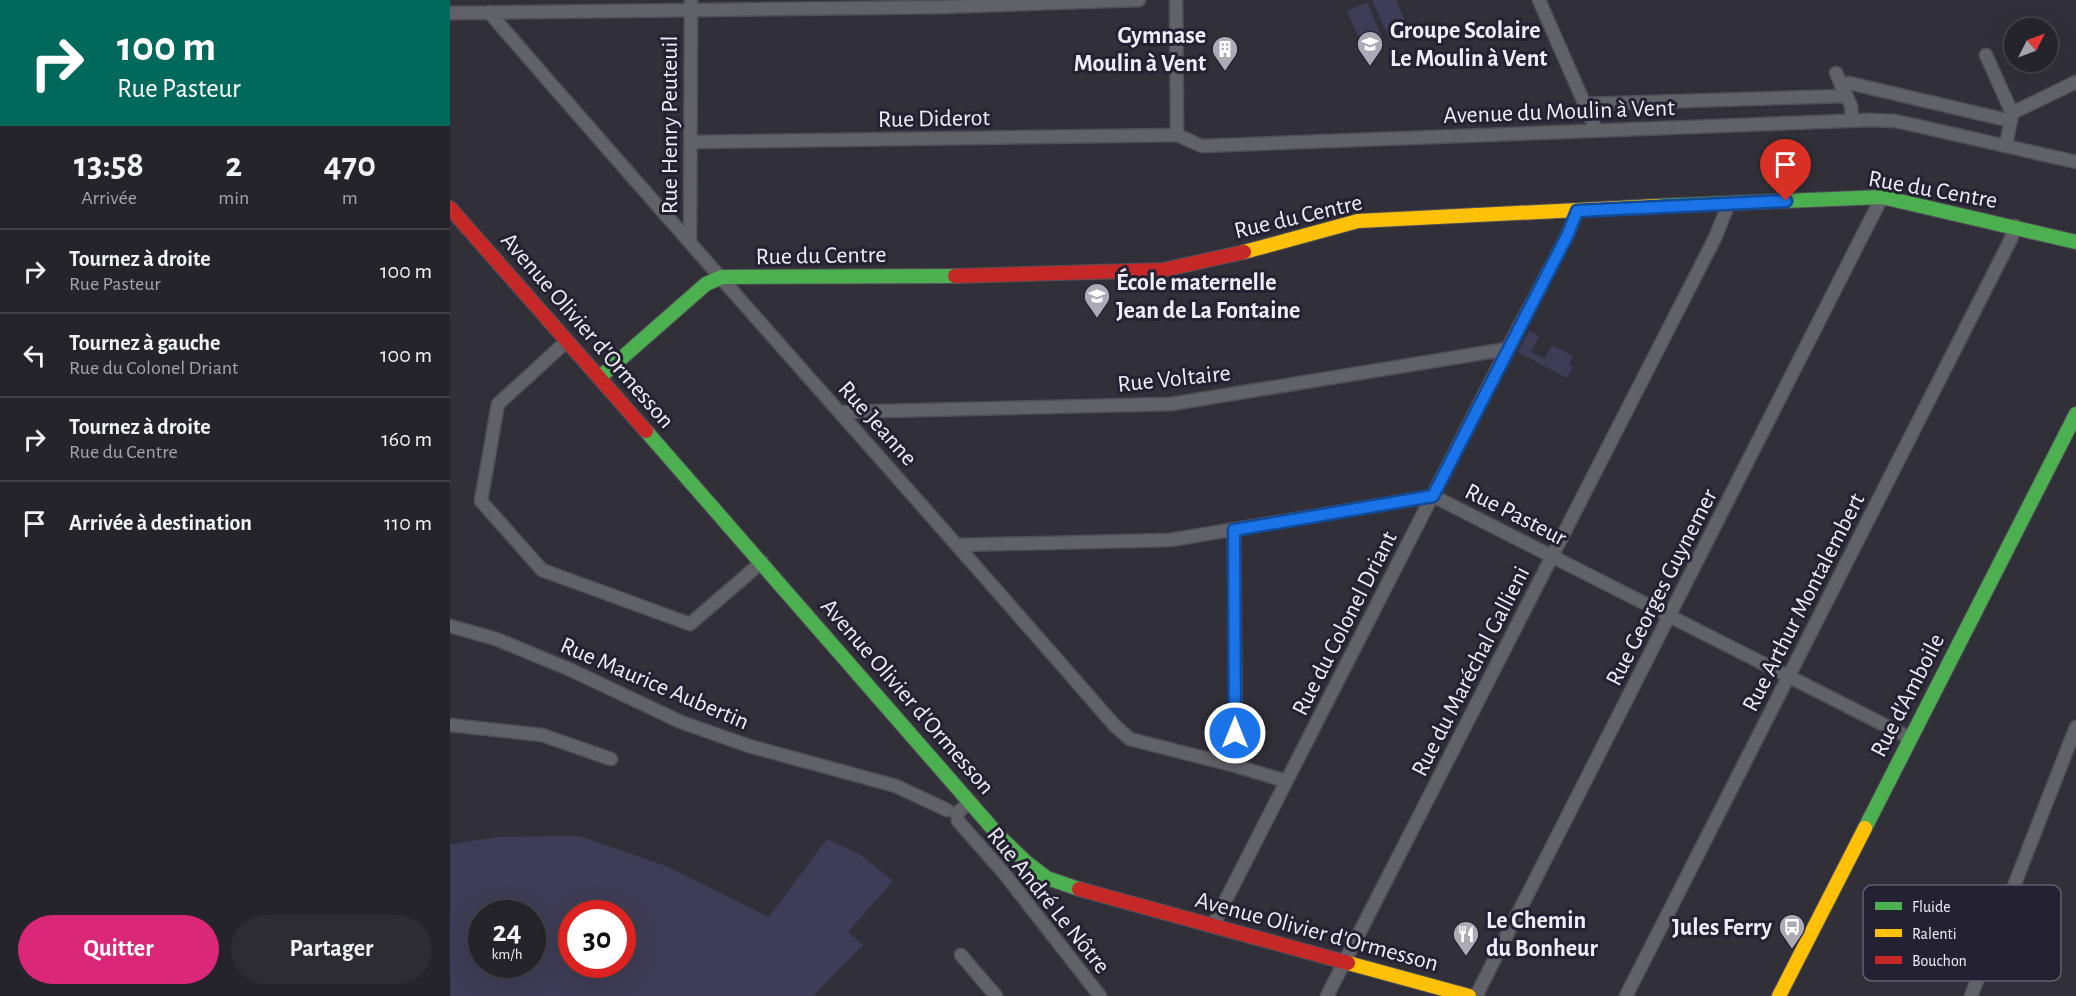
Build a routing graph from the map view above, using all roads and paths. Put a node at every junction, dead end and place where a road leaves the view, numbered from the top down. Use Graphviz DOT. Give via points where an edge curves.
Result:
graph roads {
  1 [pos="1139,0"];
  2 [pos="1176,0"];
  3 [pos="1539,0"];
  4 [pos="691,5"];
  5 [pos="529,6"];
  6 [pos="489,12"];
  7 [pos="450,13"];
  8 [pos="1986,55"];
  9 [pos="1836,73"];
  10 [pos="2076,82"];
  11 [pos="1844,91"];
  12 [pos="1584,104"];
  13 [pos="2012,117"];
  14 [pos="1852,120"];
  15 [pos="1596,130"];
  16 [pos="1177,135"];
  17 [pos="691,142"];
  18 [pos="2006,146"];
  19 [pos="2076,162"];
  20 [pos="1882,197"];
  21 [pos="1729,203"];
  22 [pos="450,208"];
  23 [pos="1577,211"];
  24 [pos="2015,226"];
  25 [pos="690,241"];
  26 [pos="2076,242"];
  27 [pos="722,277"];
  28 [pos="567,341"];
  29 [pos="1507,349"];
  30 [pos="600,377"];
  31 [pos="841,412"];
  32 [pos="2076,414"];
  33 [pos="1433,496"];
  34 [pos="1234,530"];
  35 [pos="958,545"];
  36 [pos="1552,556"];
  37 [pos="762,562"];
  38 [pos="1669,615"];
  39 [pos="450,626"];
  40 [pos="1790,676"];
  41 [pos="450,725"];
  42 [pos="2076,727"];
  43 [pos="1910,738"];
  44 [pos="611,759"];
  45 [pos="1236,766"];
  46 [pos="1286,781"];
  47 [pos="970,802"];
  48 [pos="947,810"];
  49 [pos="2014,885"];
  50 [pos="1213,925"];
  51 [pos="961,955"];
  52 [pos="1344,963"];
  53 [pos="1977,981"];
  54 [pos="996,996"];
  55 [pos="1100,996"];
  56 [pos="1327,996"];
  57 [pos="1469,996"];
  58 [pos="1476,996"];
  59 [pos="1626,996"];
  60 [pos="1779,996"];
  61 [pos="1971,996"];
  1 -- 4 [label="street" via="941,7"];
  2 -- 16 [label="street"];
  3 -- 12 [label="street"];
  4 -- 5 [label="street"];
  4 -- 17 [label="street, Rue Henry Peuteuil"];
  5 -- 6 [label="street"];
  6 -- 7 [label="street"];
  6 -- 25 [label="street, Rue Jeanne"];
  8 -- 13 [label="street"];
  9 -- 11 [label="street"];
  10 -- 13 [label="street"];
  11 -- 12 [label="street"];
  11 -- 13 [label="street" via="1849,83"];
  11 -- 14 [label="street"];
  12 -- 15 [label="street"];
  13 -- 18 [label="street"];
  14 -- 15 [label="street, Avenue du Moulin à Vent"];
  14 -- 18 [label="street, Avenue du Moulin à Vent" via="1895,121"];
  15 -- 16 [label="street, Avenue du Moulin à Vent" via="1202,146"];
  16 -- 17 [label="street, Rue Diderot"];
  17 -- 25 [label="street, Rue Henry Peuteuil"];
  18 -- 19 [label="street, Avenue du Moulin à Vent"];
  20 -- 21 [label="street, Rue du Centre"];
  20 -- 24 [label="street, Rue du Centre"];
  20 -- 38 [label="street, Rue Georges Guynemer"];
  21 -- 23 [label="street, Rue du Centre"];
  21 -- 36 [label="street, Rue du Maréchal Gallieni"];
  22 -- 28 [label="street, Avenue Olivier d'Ormesson"];
  23 -- 27 [label="street, Rue du Centre" via="1358,221 1194,266 1163,270"];
  23 -- 29 [label="street, Rue du Colonel Driant"];
  24 -- 26 [label="street, Rue du Centre"];
  24 -- 40 [label="street, Rue Arthur Montalembert"];
  25 -- 27 [label="street, Rue Jeanne"];
  27 -- 30 [label="street, Rue du Centre" via="706,284"];
  27 -- 31 [label="street, Rue Jeanne"];
  28 -- 30 [label="street, Avenue Olivier d'Ormesson"];
  28 -- 37 [label="street" via="498,404 481,501 542,570 690,624"];
  29 -- 31 [label="street, Rue Voltaire" via="1171,404"];
  29 -- 33 [label="street, Rue du Colonel Driant"];
  30 -- 37 [label="street, Avenue Olivier d'Ormesson"];
  31 -- 35 [label="street, Rue Jeanne"];
  32 -- 43 [label="street, Rue d'Amboile"];
  33 -- 34 [label="street, Rue Pasteur"];
  33 -- 36 [label="street, Rue Pasteur"];
  33 -- 46 [label="street, Rue du Colonel Driant"];
  34 -- 35 [label="street, Rue Pasteur" via="1170,540"];
  34 -- 45 [label="street"];
  35 -- 45 [label="street, Rue Jeanne" via="1130,739"];
  36 -- 38 [label="street, Rue Pasteur"];
  36 -- 52 [label="street, Rue du Maréchal Gallieni"];
  37 -- 47 [label="street, Avenue Olivier d'Ormesson"];
  38 -- 40 [label="street, Rue Pasteur"];
  38 -- 58 [label="street, Rue Georges Guynemer"];
  39 -- 48 [label="street, Rue Maurice Aubertin" via="496,639 571,670 681,722 748,746 896,786"];
  40 -- 43 [label="street, Rue Pasteur"];
  40 -- 59 [label="street, Rue Arthur Montalembert"];
  41 -- 44 [label="street" via="542,735"];
  42 -- 49 [label="street"];
  43 -- 60 [label="street, Rue d'Amboile"];
  45 -- 46 [label="street, Rue Jeanne"];
  46 -- 50 [label="street, Rue du Colonel Driant"];
  47 -- 50 [label="street, Avenue Olivier d'Ormesson" via="1000,837 1047,878"];
  47 -- 55 [label="street, Rue André Le Nôtre" via="957,813 958,821"];
  50 -- 52 [label="street, Avenue Olivier d'Ormesson"];
  51 -- 54 [label="street"];
  52 -- 56 [label="street, Rue du Maréchal Gallieni"];
  52 -- 57 [label="street, Avenue Olivier d'Ormesson"];
  53 -- 61 [label="street"];
}
